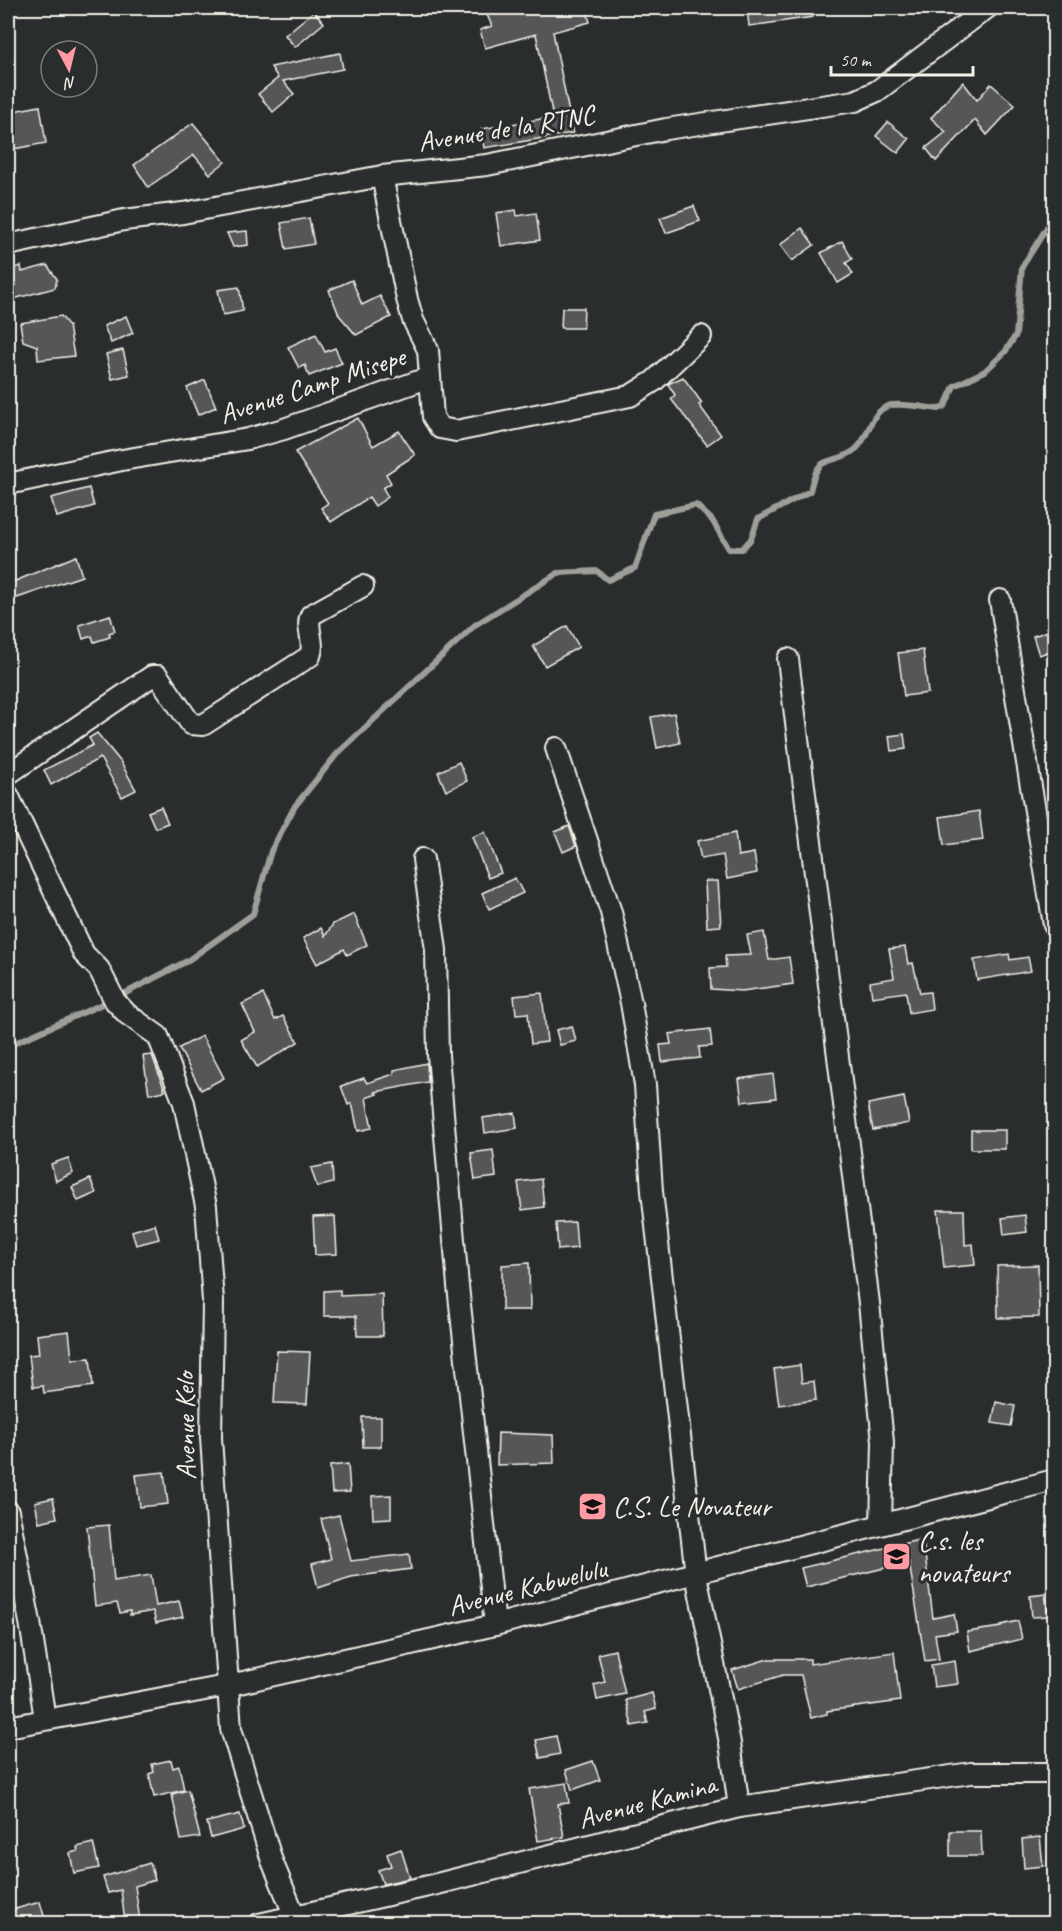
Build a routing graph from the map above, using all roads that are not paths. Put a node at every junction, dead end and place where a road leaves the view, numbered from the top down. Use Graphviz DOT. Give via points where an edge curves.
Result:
graph roads {
  1 [pos="987,8"];
  2 [pos="382,176"];
  3 [pos="8,245"];
  4 [pos="701,336"];
  5 [pos="430,377"];
  6 [pos="8,484"];
  7 [pos="363,586"];
  8 [pos="1000,600"];
  9 [pos="788,659"];
  10 [pos="556,748"];
  11 [pos="8,774"];
  12 [pos="8,795"];
  13 [pos="423,859"];
  14 [pos="1054,925"];
  15 [pos="1054,1480"];
  16 [pos="8,1511"];
  17 [pos="882,1524"];
  18 [pos="696,1575"];
  19 [pos="495,1625"];
  20 [pos="226,1686"];
  21 [pos="45,1719"];
  22 [pos="8,1727"];
  23 [pos="1054,1773"];
  24 [pos="738,1806"];
  25 [pos="297,1920"];
  26 [pos="259,1923"];
  1 -- 2 [label="street, Avenue de la RTNC" via="877,91 855,101 666,129 487,165"];
  2 -- 3 [label="street, Avenue de la RTNC" via="183,213 123,219"];
  2 -- 5 [label="street, Avenue Camp Misepe" via="413,320 428,350"];
  4 -- 5 [label="street" via="654,381 630,396 466,430 440,428 433,417"];
  5 -- 6 [label="street, Avenue Camp Misepe" via="248,439"];
  7 -- 11 [label="street" via="311,615 310,656 203,724 191,724 158,676 152,676"];
  8 -- 14 [label="street"];
  9 -- 17 [label="street" via="870,1315 883,1442"];
  10 -- 18 [label="street" via="611,912 645,1085 652,1191"];
  12 -- 20 [label="street, Avenue Kelo" via="84,954 99,969 115,1001 158,1036 184,1103 206,1206 213,1301 211,1438"];
  13 -- 19 [label="street" via="436,950 438,1055 458,1286"];
  15 -- 17 [label="street, Avenue Kabwelulu"];
  16 -- 21 [label="street"];
  17 -- 18 [label="street, Avenue Kabwelulu"];
  18 -- 19 [label="street, Avenue Kabwelulu"];
  18 -- 24 [label="street" via="730,1743"];
  19 -- 20 [label="street, Avenue Kabwelulu"];
  20 -- 21 [label="street, Avenue Kabwelulu"];
  20 -- 25 [label="street, Avenue Kelo" via="231,1730 256,1814"];
  21 -- 22 [label="street, Avenue Kabwelulu"];
  23 -- 24 [label="street, Avenue Kamina" via="971,1773"];
  24 -- 25 [label="street, Avenue Kamina"];
  25 -- 26 [label="street, Avenue Kamina"];
}
